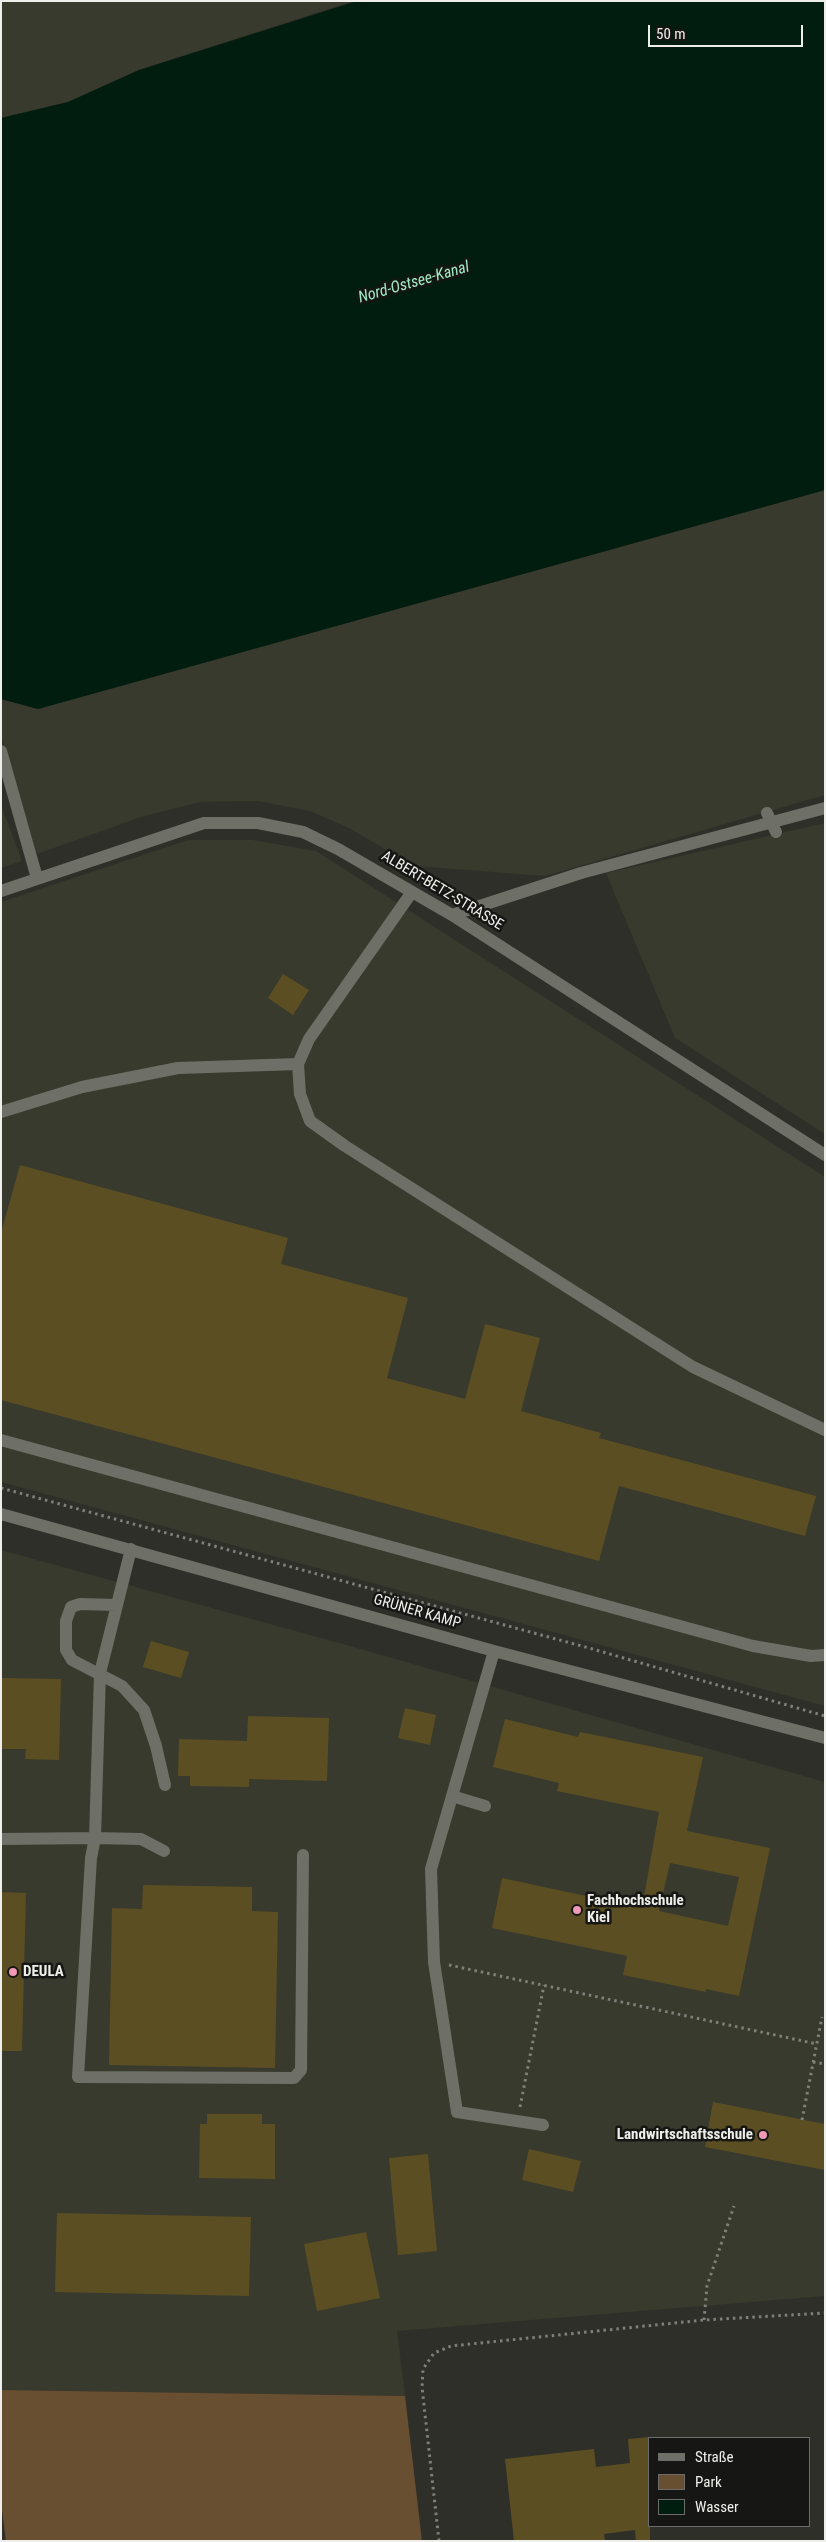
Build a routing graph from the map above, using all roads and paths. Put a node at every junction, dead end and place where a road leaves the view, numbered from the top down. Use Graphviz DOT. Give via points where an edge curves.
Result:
graph roads {
  1 [pos="1,751"];
  2 [pos="825,808"];
  3 [pos="37,878"];
  4 [pos="1,891"];
  5 [pos="412,892"];
  6 [pos="452,915"];
  7 [pos="298,1064"];
  8 [pos="1,1112"];
  9 [pos="825,1155"];
  10 [pos="825,1430"];
  11 [pos="1,1440"];
  12 [pos="1,1488"];
  13 [pos="1,1514"];
  14 [pos="131,1549"];
  15 [pos="117,1606"];
  16 [pos="494,1651"];
  17 [pos="825,1655"];
  18 [pos="100,1673"];
  19 [pos="825,1716"];
  20 [pos="825,1738"];
  21 [pos="165,1785"];
  22 [pos="452,1796"];
  23 [pos="486,1806"];
  24 [pos="95,1838"];
  25 [pos="1,1839"];
  26 [pos="164,1851"];
  27 [pos="304,1855"];
  28 [pos="434,1962"];
  29 [pos="544,1985"];
  30 [pos="822,2017"];
  31 [pos="817,2044"];
  32 [pos="812,2062"];
  33 [pos="825,2064"];
  34 [pos="802,2120"];
  35 [pos="518,2121"];
  36 [pos="543,2124"];
  37 [pos="734,2206"];
  38 [pos="825,2313"];
  39 [pos="704,2320"];
  40 [pos="439,2541"];
  1 -- 3 [label="street"];
  2 -- 6 [label="street" via="581,873"];
  3 -- 4 [label="street, ALBERT-BETZ-STRASSE"];
  3 -- 5 [label="street, ALBERT-BETZ-STRASSE" via="204,823 258,823 303,832"];
  5 -- 6 [label="street, ALBERT-BETZ-STRASSE"];
  5 -- 7 [label="street" via="309,1038"];
  6 -- 9 [label="street, ALBERT-BETZ-STRASSE"];
  7 -- 8 [label="street" via="178,1068 82,1087"];
  7 -- 10 [label="street" via="300,1094 310,1121 345,1146 693,1367"];
  11 -- 17 [label="street" via="753,1646 811,1656"];
  12 -- 19 [label="path" via="589,1648"];
  13 -- 14 [label="street, GRÜNER KAMP"];
  14 -- 15 [label="street"];
  14 -- 16 [label="street, GRÜNER KAMP"];
  15 -- 18 [label="street"];
  15 -- 18 [label="street" via="80,1604 71,1607 67,1613 67,1655 77,1664"];
  16 -- 20 [label="street, GRÜNER KAMP"];
  16 -- 22 [label="street"];
  18 -- 21 [label="street" via="122,1686 144,1710"];
  18 -- 24 [label="street"];
  22 -- 23 [label="street"];
  22 -- 28 [label="street" via="431,1869"];
  24 -- 25 [label="street"];
  24 -- 26 [label="street" via="141,1839"];
  24 -- 27 [label="street" via="91,1858 78,2077 294,2078 301,2070"];
  28 -- 29 [label="path"];
  28 -- 35 [label="street" via="457,2112"];
  29 -- 31 [label="path"];
  29 -- 35 [label="path"];
  30 -- 31 [label="path"];
  31 -- 32 [label="path"];
  32 -- 33 [label="path"];
  32 -- 34 [label="path"];
  35 -- 36 [label="street"];
  37 -- 39 [label="path" via="707,2286"];
  38 -- 39 [label="path"];
  39 -- 40 [label="path" via="451,2346 434,2353 423,2369 422,2387"];
}
